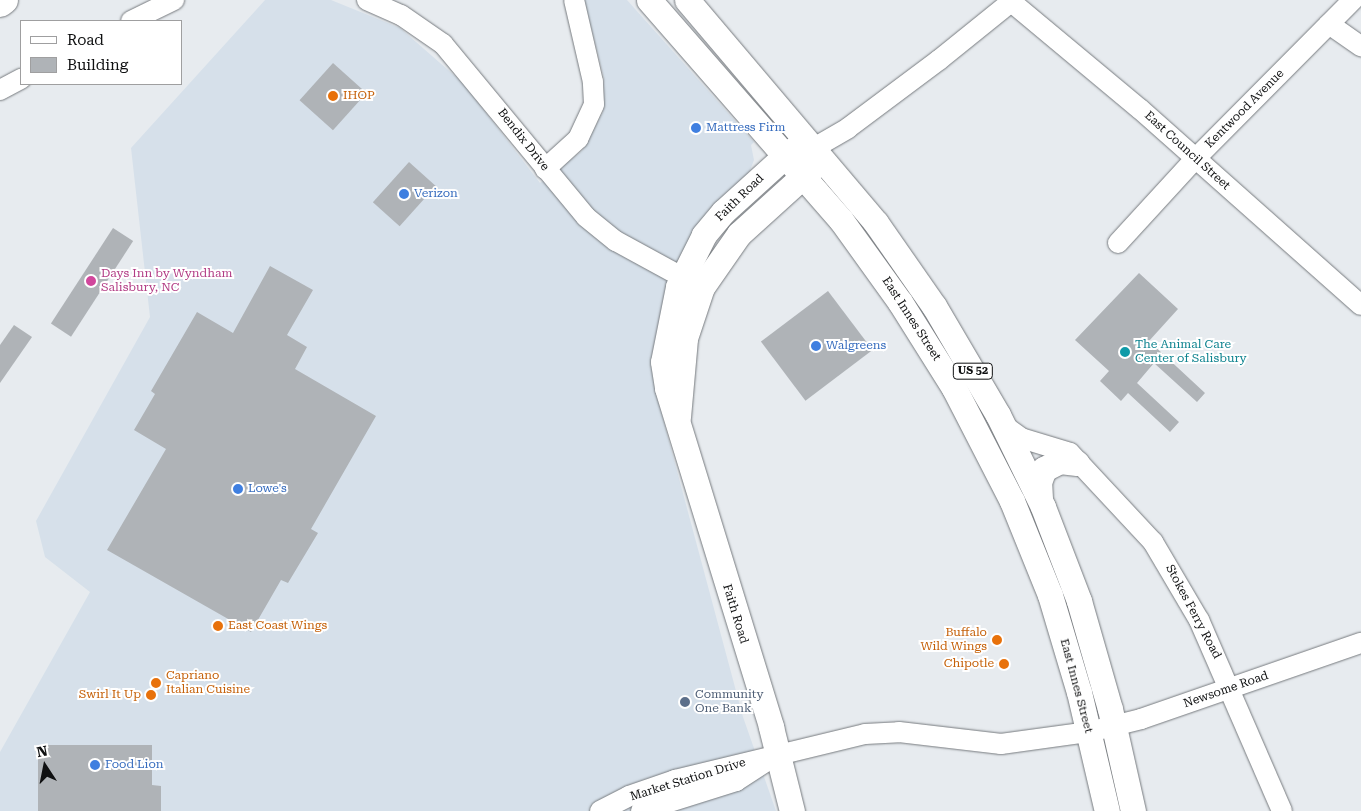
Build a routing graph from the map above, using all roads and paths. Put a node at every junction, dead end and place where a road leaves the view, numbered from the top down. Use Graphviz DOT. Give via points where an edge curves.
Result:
graph roads {
  1 [pos="174,0"];
  2 [pos="367,0"];
  3 [pos="574,0"];
  4 [pos="649,0"];
  5 [pos="687,0"];
  6 [pos="1353,0"];
  7 [pos="1010,1"];
  8 [pos="133,20"];
  9 [pos="1329,24"];
  10 [pos="1361,46"];
  11 [pos="20,79"];
  12 [pos="0,90"];
  13 [pos="814,148"];
  14 [pos="787,154"];
  15 [pos="1196,158"];
  16 [pos="545,169"];
  17 [pos="803,174"];
  18 [pos="1118,243"];
  19 [pos="682,277"];
  20 [pos="1361,305"];
  21 [pos="678,416"];
  22 [pos="1002,424"];
  23 [pos="1077,463"];
  24 [pos="1043,506"];
  25 [pos="1361,643"];
  26 [pos="1230,688"];
  27 [pos="1114,726"];
  28 [pos="1089,732"];
  29 [pos="778,754"];
  30 [pos="600,811"];
  31 [pos="641,811"];
  32 [pos="792,811"];
  33 [pos="1107,811"];
  34 [pos="1133,811"];
  35 [pos="1282,811"];
  1 -- 8 [label="street"];
  2 -- 16 [label="street, Bendix Drive" via="401,15 443,44"];
  3 -- 16 [label="street" via="593,82 594,104 578,139"];
  4 -- 14 [label="main road, East Innes Street / US 52"];
  5 -- 13 [label="main road, East Innes Street / US 52"];
  6 -- 9 [label="street, Kentwood Avenue"];
  7 -- 13 [label="street, Faith Road" via="939,60 848,128"];
  7 -- 15 [label="street, East Council Street"];
  9 -- 10 [label="street"];
  9 -- 15 [label="street, Kentwood Avenue"];
  11 -- 12 [label="street"];
  13 -- 14 [label="main road, Faith Road" via="797,147"];
  13 -- 17 [label="main road, Faith Road" via="814,166"];
  13 -- 22 [label="main road, East Innes Street / US 52" via="845,182 906,264 961,349"];
  14 -- 17 [label="main road, East Innes Street / US 52"];
  14 -- 19 [label="main road, Faith Road" via="715,221"];
  15 -- 18 [label="street, Kentwood Avenue"];
  15 -- 20 [label="street, East Council Street"];
  16 -- 19 [label="street, Bendix Drive" via="603,232"];
  17 -- 21 [label="main road, Faith Road" via="739,234 702,287 685,338"];
  17 -- 28 [label="main road, East Innes Street / US 52" via="900,302 990,455 1050,595"];
  19 -- 21 [label="main road, Faith Road" via="666,332 663,362 666,388"];
  21 -- 29 [label="main road, Faith Road"];
  22 -- 23 [label="street, Stokes Ferry Road" via="1021,438 1063,449"];
  22 -- 24 [label="main road, East Innes Street / US 52"];
  23 -- 24 [label="main road" via="1060,461 1044,470 1039,485"];
  23 -- 26 [label="street, Stokes Ferry Road" via="1123,506 1158,548 1187,595"];
  24 -- 27 [label="main road, East Innes Street / US 52" via="1079,601"];
  25 -- 26 [label="street, Newsome Road"];
  26 -- 27 [label="street, Newsome Road"];
  26 -- 35 [label="street, Stokes Ferry Road"];
  27 -- 28 [label="street, Newsome Road"];
  27 -- 34 [label="main road, East Innes Street / US 52"];
  28 -- 29 [label="street, Market Station Drive" via="1030,742 986,744 882,732"];
  28 -- 33 [label="main road, East Innes Street / US 52"];
  29 -- 30 [label="street, Market Station Drive" via="675,780 629,796"];
  29 -- 31 [label="street, Market Station Drive" via="736,781"];
  29 -- 32 [label="main road, Faith Road"];
}
